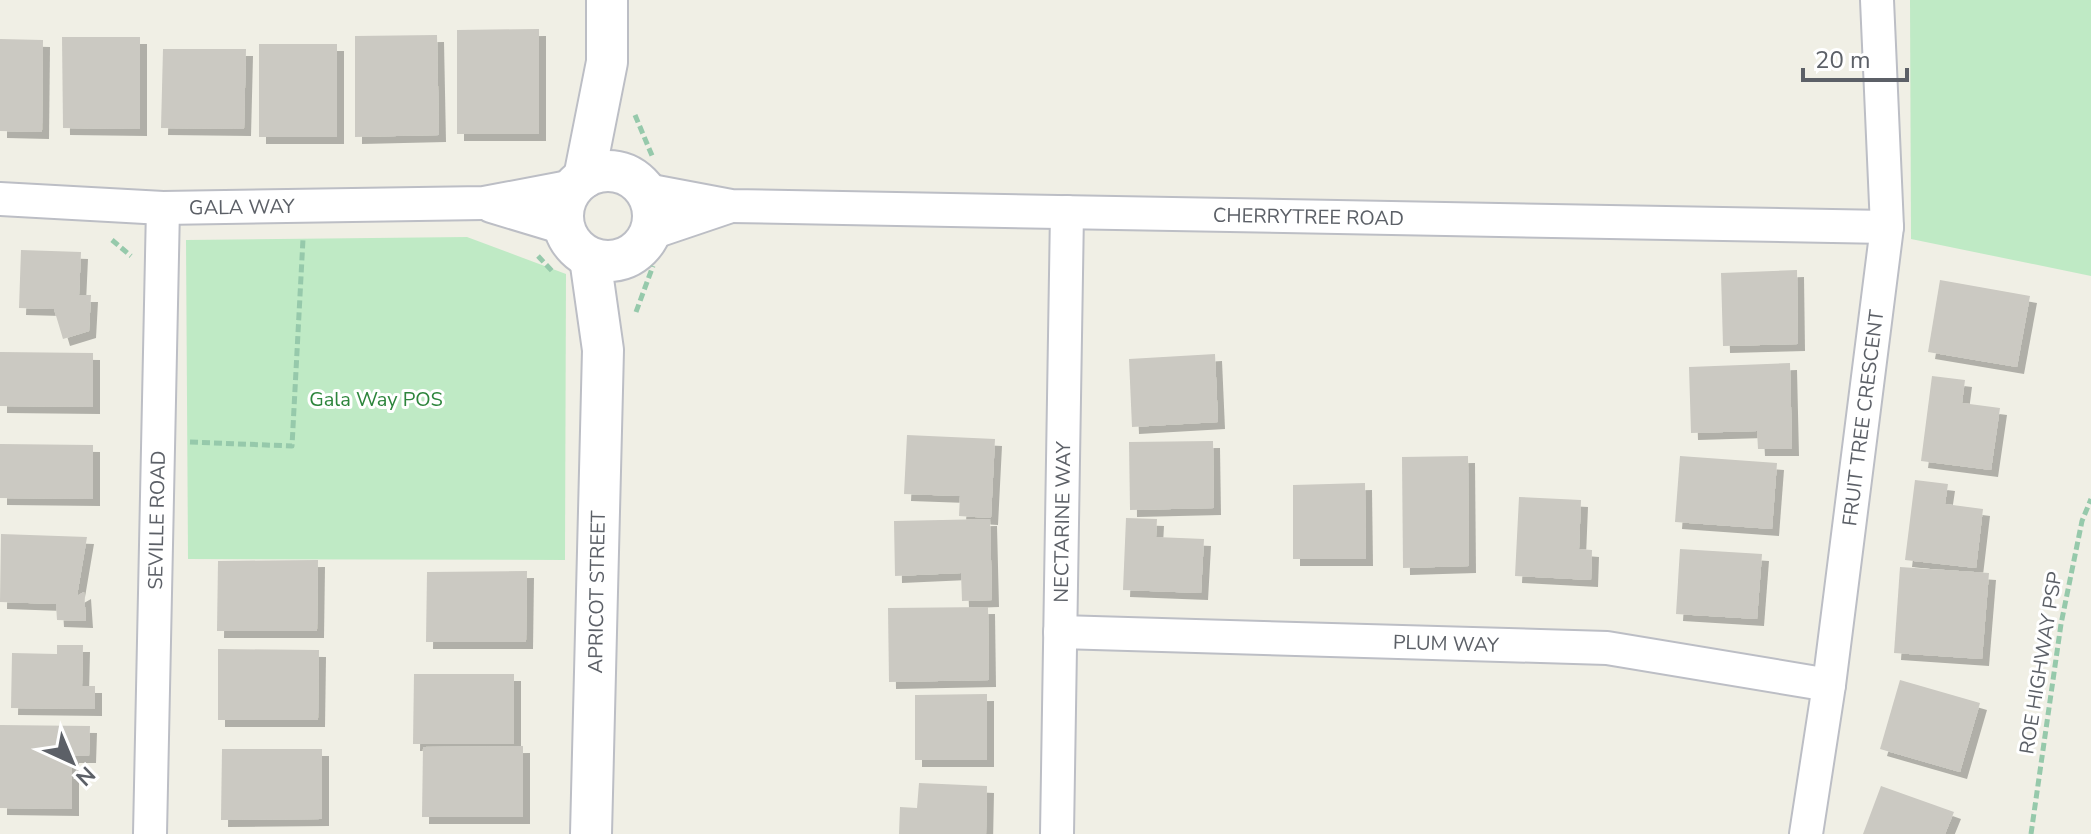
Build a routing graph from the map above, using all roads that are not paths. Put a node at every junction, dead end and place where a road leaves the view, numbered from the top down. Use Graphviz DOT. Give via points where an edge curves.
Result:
graph roads {
  1 [pos="607,0"];
  2 [pos="1877,0"];
  3 [pos="607,62"];
  4 [pos="644,176"];
  5 [pos="579,182"];
  6 [pos="0,199"];
  7 [pos="484,203"];
  8 [pos="731,206"];
  9 [pos="163,208"];
  10 [pos="1067,212"];
  11 [pos="1887,227"];
  12 [pos="547,237"];
  13 [pos="622,269"];
  14 [pos="1060,632"];
  15 [pos="1829,685"];
  16 [pos="150,834"];
  17 [pos="591,834"];
  18 [pos="1057,834"];
  19 [pos="1806,834"];
  1 -- 3 [label="street"];
  2 -- 11 [label="street, FRUIT TREE CRESCENT"];
  3 -- 4 [label="street"];
  3 -- 5 [label="street"];
  4 -- 5 [label="street" via="613,170"];
  4 -- 8 [label="street, CHERRYTREE ROAD"];
  4 -- 13 [label="street" via="652,205"];
  5 -- 7 [label="street, GALA WAY"];
  5 -- 12 [label="street"];
  6 -- 9 [label="street, GALA WAY"];
  7 -- 9 [label="street, GALA WAY"];
  7 -- 12 [label="street, GALA WAY"];
  8 -- 10 [label="street, CHERRYTREE ROAD"];
  8 -- 13 [label="street, CHERRYTREE ROAD"];
  9 -- 16 [label="street, SEVILLE ROAD"];
  10 -- 11 [label="street, CHERRYTREE ROAD"];
  10 -- 14 [label="street, NECTARINE WAY"];
  11 -- 15 [label="street, FRUIT TREE CRESCENT"];
  12 -- 13 [label="street"];
  13 -- 17 [label="street, APRICOT STREET" via="603,350"];
  14 -- 15 [label="street, PLUM WAY" via="1607,648"];
  14 -- 18 [label="street, NECTARINE WAY"];
  15 -- 19 [label="street, FRUIT TREE CRESCENT"];
}
